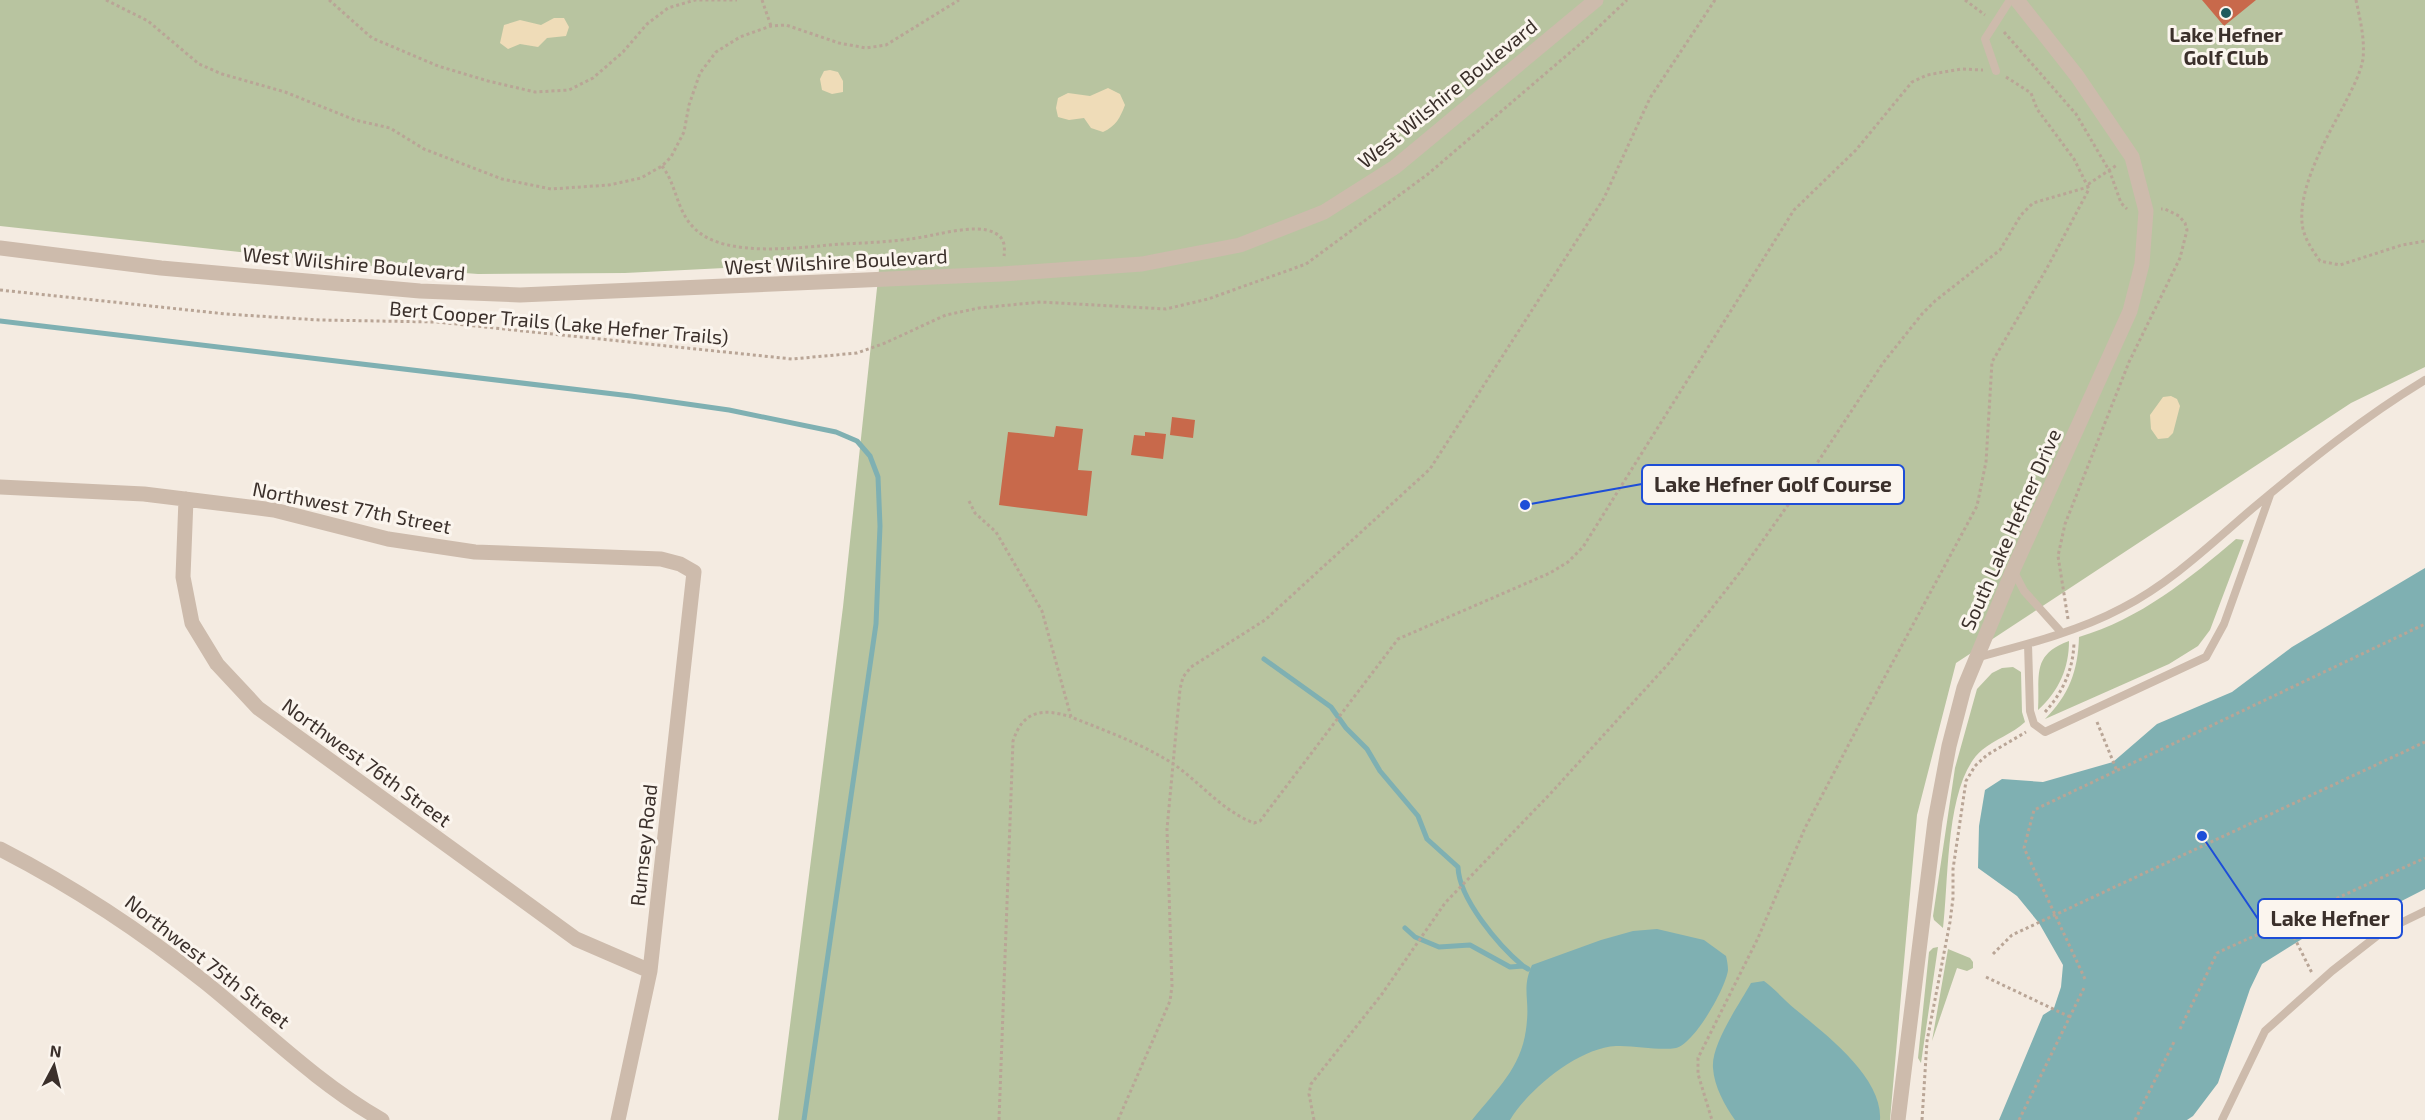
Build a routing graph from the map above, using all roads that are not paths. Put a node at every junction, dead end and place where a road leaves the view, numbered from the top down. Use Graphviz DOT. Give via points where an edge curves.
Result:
graph roads {
  1 [pos="1596,0"];
  2 [pos="2010,0"];
  3 [pos="2017,0"];
  4 [pos="1996,71"];
  5 [pos="0,248"];
  6 [pos="2425,380"];
  7 [pos="0,487"];
  8 [pos="2270,494"];
  9 [pos="186,499"];
  10 [pos="2013,570"];
  11 [pos="694,572"];
  12 [pos="2061,632"];
  13 [pos="2028,644"];
  14 [pos="1975,658"];
  15 [pos="0,849"];
  16 [pos="2425,911"];
  17 [pos="650,971"];
  18 [pos="382,1120"];
  19 [pos="618,1120"];
  20 [pos="1898,1120"];
  21 [pos="2222,1120"];
  1 -- 5 [label="street, West Wilshire Boulevard" via="1395,166 1324,212 1240,245 1142,264 1002,274 520,295 396,289 161,268"];
  2 -- 4 [label="lane" via="1985,39"];
  3 -- 10 [label="street, South Lake Hefner Drive" via="2077,76 2132,158 2146,211 2142,264 2130,311"];
  6 -- 8 [label="lane" via="2360,422"];
  7 -- 9 [label="street, Northwest 77th Street"];
  8 -- 12 [label="lane" via="2142,597"];
  8 -- 13 [label="lane" via="2224,624 2206,657 2045,732 2034,724 2030,711"];
  9 -- 11 [label="street, Northwest 77th Street" via="274,510 388,538 475,552 661,559"];
  9 -- 17 [label="street, Northwest 76th Street" via="183,577 192,623 217,664 258,708 576,939"];
  10 -- 12 [label="lane" via="2033,602"];
  10 -- 14 [label="street, South Lake Hefner Drive"];
  11 -- 17 [label="street, Rumsey Road"];
  12 -- 13 [label="lane"];
  13 -- 14 [label="lane"];
  14 -- 20 [label="street, South Lake Hefner Drive" via="1957,714 1940,790"];
  15 -- 18 [label="street, Northwest 75th Street" via="102,906 156,943 323,1080"];
  16 -- 21 [label="lane" via="2382,932 2265,1031"];
  17 -- 19 [label="street, Rumsey Road"];
}
